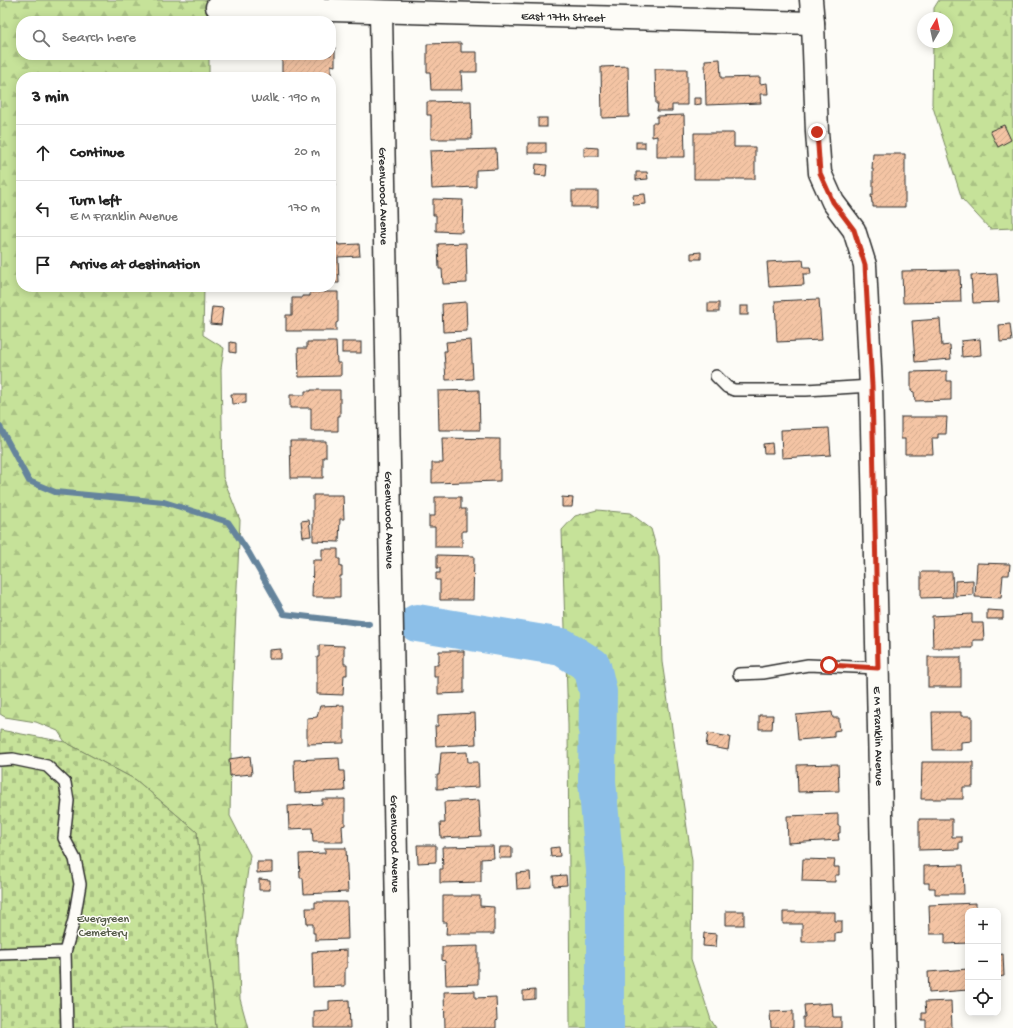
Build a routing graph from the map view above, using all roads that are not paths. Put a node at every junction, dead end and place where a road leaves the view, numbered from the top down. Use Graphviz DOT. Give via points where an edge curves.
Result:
graph roads {
  1 [pos="811,0"];
  2 [pos="217,7"];
  3 [pos="381,12"];
  4 [pos="813,23"];
  5 [pos="716,376"];
  6 [pos="872,386"];
  7 [pos="878,668"];
  8 [pos="739,674"];
  9 [pos="0,760"];
  10 [pos="65,952"];
  11 [pos="0,954"];
  12 [pos="67,1028"];
  13 [pos="399,1028"];
  14 [pos="886,1028"];
  1 -- 4 [label="street, E M Franklin Avenue"];
  2 -- 3 [label="street, East 17th Street"];
  3 -- 4 [label="street, East 17th Street"];
  3 -- 13 [label="street, Greenwood Avenue"];
  4 -- 6 [label="street, E M Franklin Avenue" via="820,173 833,202 854,230 865,265"];
  5 -- 6 [label="lane" via="734,390 806,390"];
  6 -- 7 [label="street, E M Franklin Avenue"];
  7 -- 8 [label="lane" via="808,665 763,673"];
  7 -- 14 [label="street, E M Franklin Avenue"];
  9 -- 10 [label="lane" via="13,759 48,766 65,783 68,802 64,838 75,859 80,884"];
  10 -- 11 [label="lane"];
  10 -- 12 [label="lane"];
}
